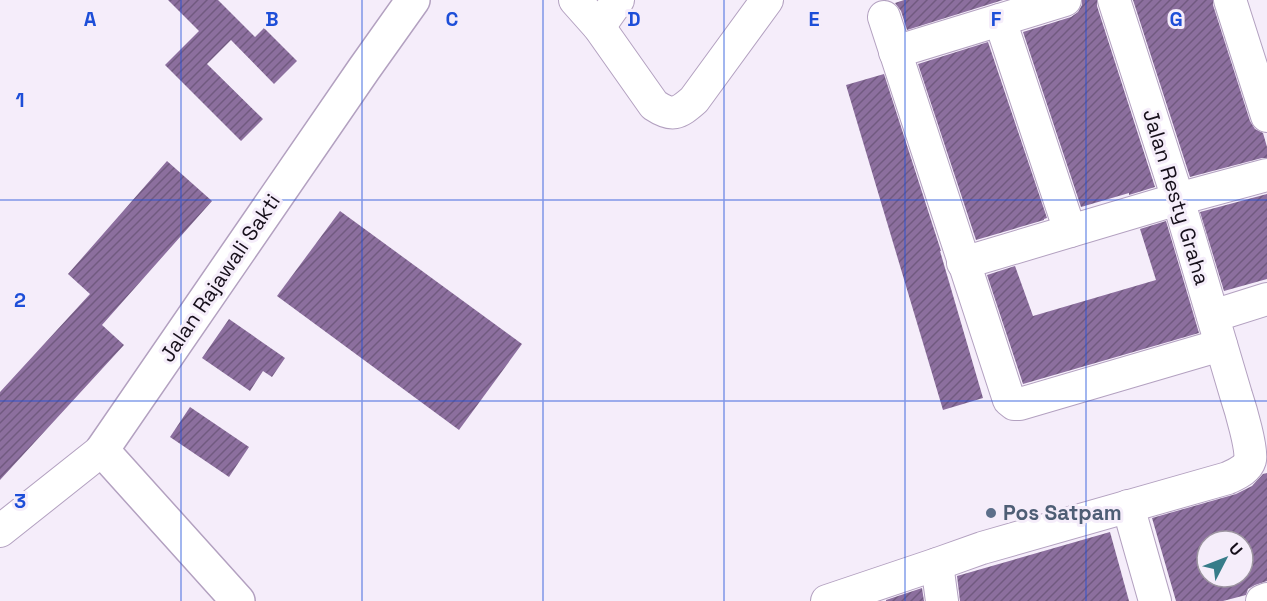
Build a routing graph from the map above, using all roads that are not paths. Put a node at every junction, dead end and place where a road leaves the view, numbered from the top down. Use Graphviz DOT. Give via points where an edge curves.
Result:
graph roads {
  1 [pos="413,0"];
  2 [pos="576,0"];
  3 [pos="618,0"];
  4 [pos="767,0"];
  5 [pos="1065,0"];
  6 [pos="1114,0"];
  7 [pos="1230,0"];
  8 [pos="884,17"];
  9 [pos="1000,20"];
  10 [pos="599,27"];
  11 [pos="895,52"];
  12 [pos="1267,116"];
  13 [pos="1267,175"];
  14 [pos="1178,200"];
  15 [pos="1070,231"];
  16 [pos="963,263"];
  17 [pos="1267,299"];
  18 [pos="1217,331"];
  19 [pos="1249,412"];
  20 [pos="102,450"];
  21 [pos="1128,506"];
  22 [pos="4,521"];
  23 [pos="937,564"];
  24 [pos="1267,599"];
  25 [pos="238,601"];
  26 [pos="827,601"];
  27 [pos="942,601"];
  28 [pos="1155,601"];
  29 [pos="1262,601"];
  1 -- 20 [label="main road, Jalan Rajawali Sakti"];
  2 -- 10 [label="street"];
  3 -- 10 [label="street"];
  4 -- 10 [label="street" via="694,100 673,113 654,105"];
  5 -- 9 [label="street"];
  6 -- 14 [label="street, Jalan Resty Graha"];
  7 -- 12 [label="street"];
  8 -- 11 [label="street"];
  9 -- 11 [label="street"];
  9 -- 15 [label="street"];
  11 -- 16 [label="street"];
  13 -- 14 [label="street"];
  14 -- 15 [label="street"];
  14 -- 18 [label="street, Jalan Resty Graha"];
  15 -- 16 [label="street"];
  16 -- 18 [label="street" via="1009,400 1014,404"];
  17 -- 18 [label="street"];
  18 -- 19 [label="street, Jalan Resty Graha"];
  19 -- 21 [label="street, Jalan Resty Graha" via="1251,458 1241,471"];
  20 -- 22 [label="street, Jalan Rajawali Sakti"];
  20 -- 25 [label="main road"];
  21 -- 23 [label="street"];
  21 -- 28 [label="street"];
  23 -- 26 [label="street"];
  23 -- 27 [label="street"];
  24 -- 29 [label="street"];
}
